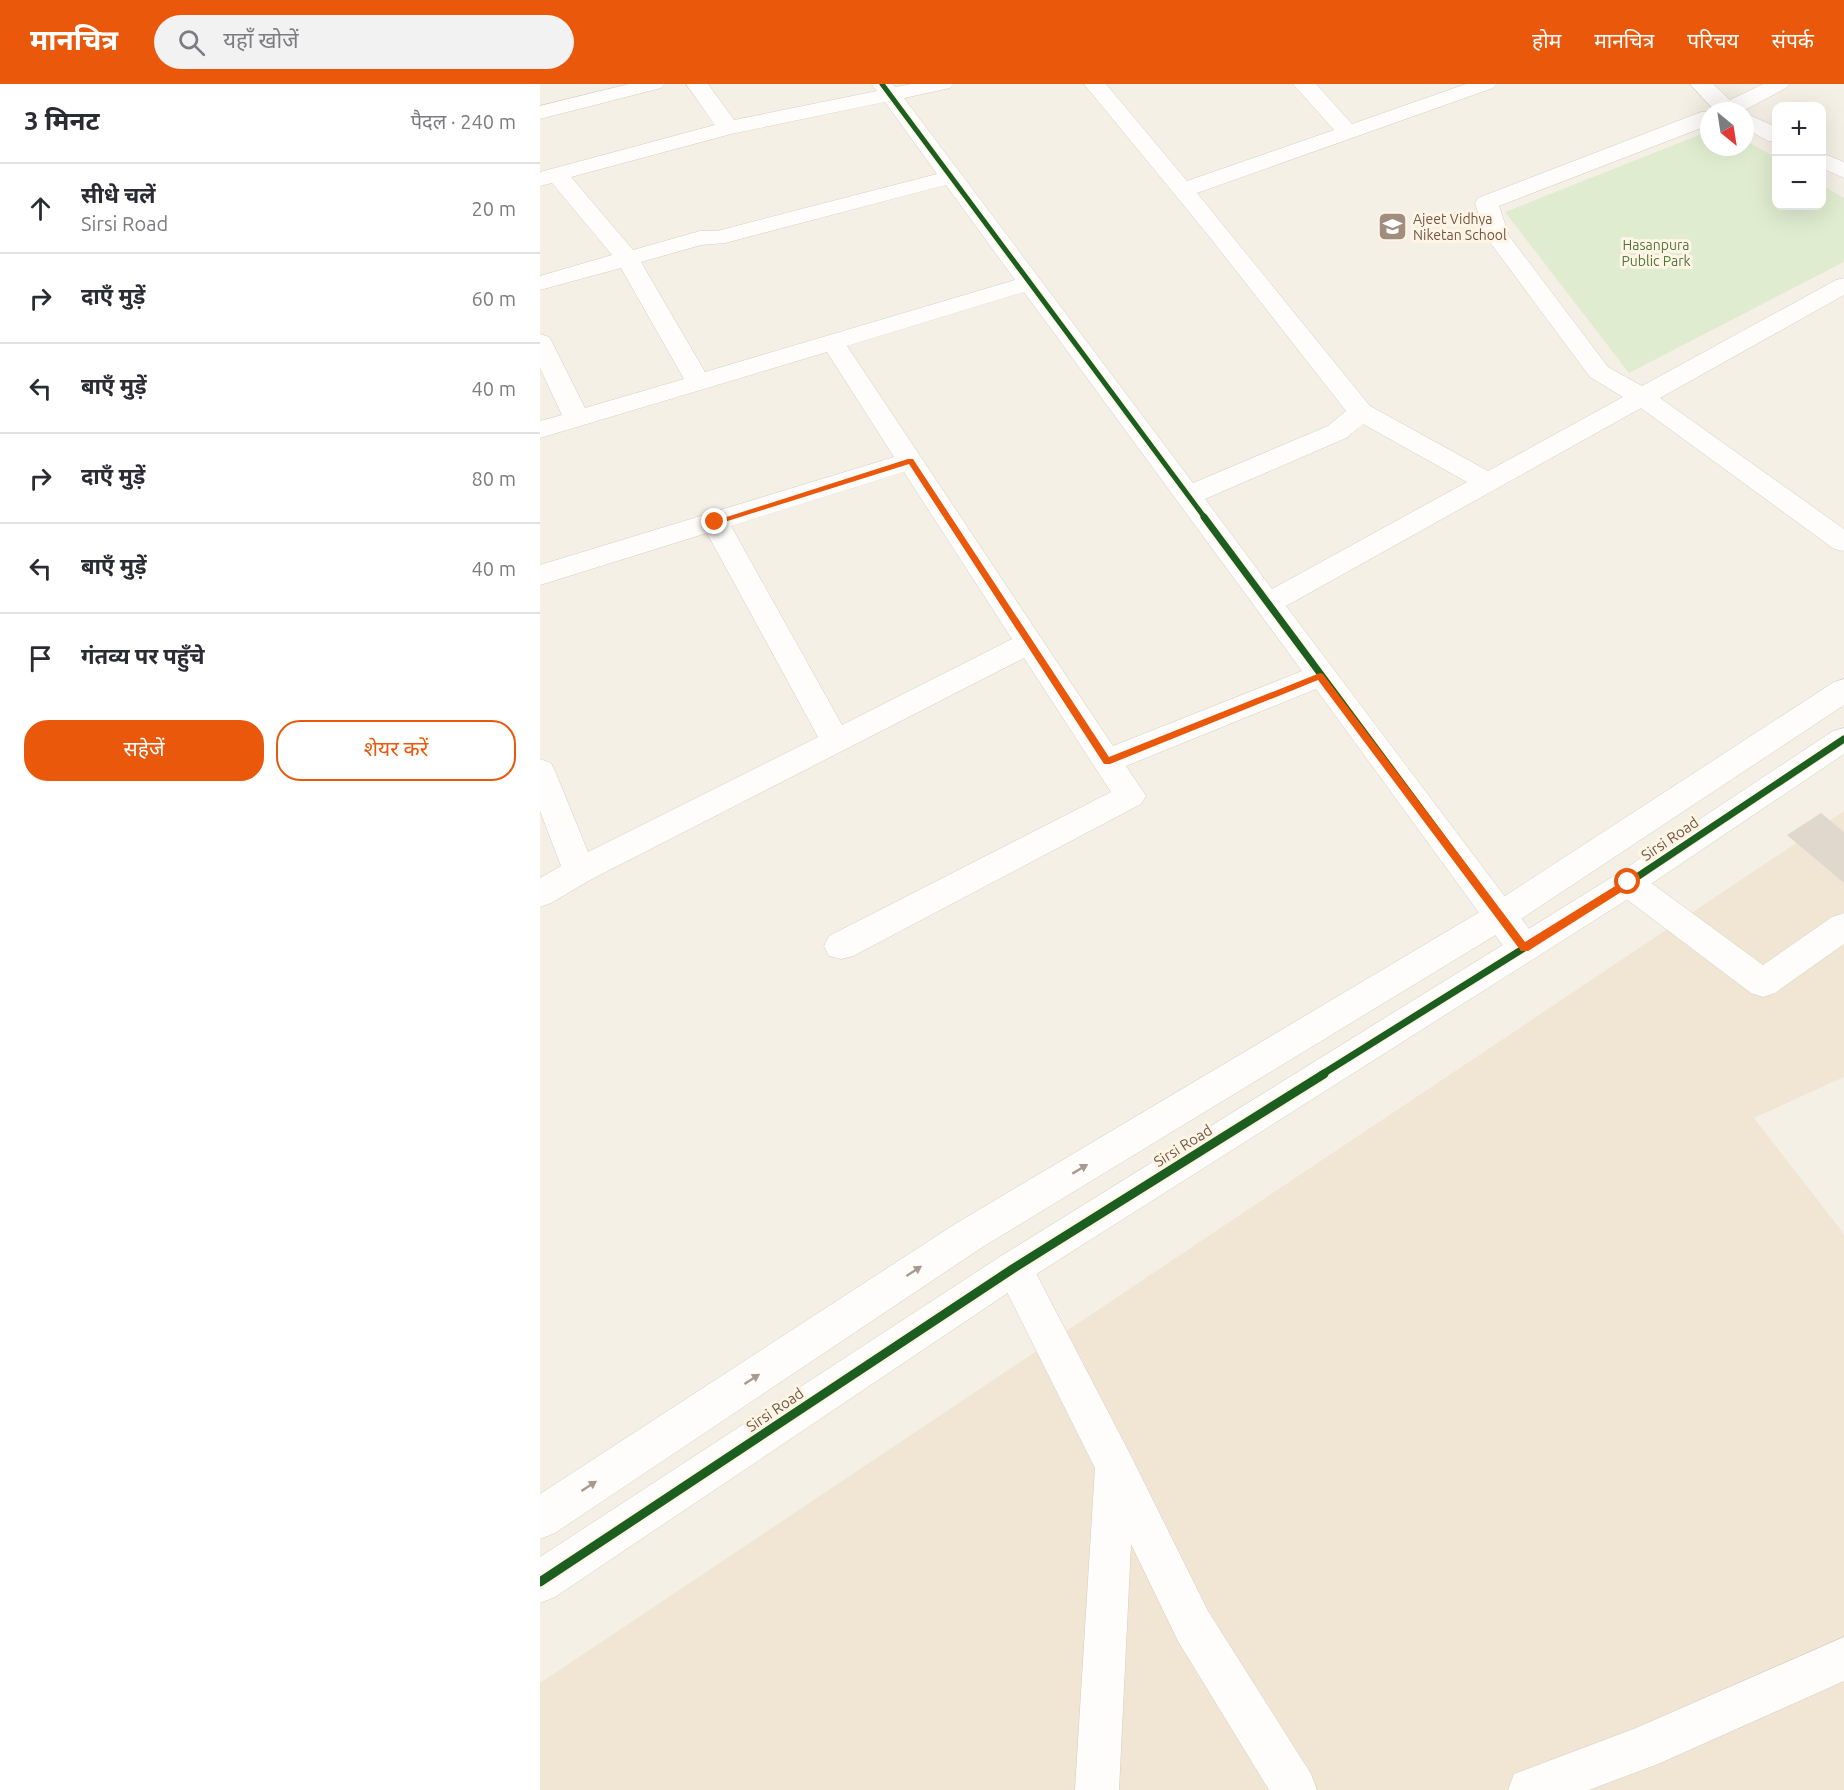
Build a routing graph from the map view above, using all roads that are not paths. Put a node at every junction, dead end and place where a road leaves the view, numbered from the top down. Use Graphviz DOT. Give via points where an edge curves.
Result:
graph roads {
  1 [pos="654,84"];
  2 [pos="697,84"];
  3 [pos="943,84"];
  4 [pos="1095,84"];
  5 [pos="1304,84"];
  6 [pos="1486,84"];
  7 [pos="1701,84"];
  8 [pos="1779,84"];
  9 [pos="886,89"];
  10 [pos="1719,102"];
  11 [pos="1745,102"];
  12 [pos="540,113"];
  13 [pos="1700,120"];
  14 [pos="1754,124"];
  15 [pos="728,128"];
  16 [pos="1348,132"];
  17 [pos="1772,134"];
  18 [pos="1826,162"];
  19 [pos="1844,171"];
  20 [pos="548,177"];
  21 [pos="952,177"];
  22 [pos="1184,190"];
  23 [pos="628,259"];
  24 [pos="540,283"];
  25 [pos="1030,283"];
  26 [pos="1844,285"];
  27 [pos="540,342"];
  28 [pos="833,343"];
  29 [pos="699,383"];
  30 [pos="1642,397"];
  31 [pos="1361,412"];
  32 [pos="577,419"];
  33 [pos="540,430"];
  34 [pos="910,461"];
  35 [pos="1488,482"];
  36 [pos="1187,496"];
  37 [pos="715,522"];
  38 [pos="1844,542"];
  39 [pos="540,575"];
  40 [pos="1268,604"];
  41 [pos="1029,643"];
  42 [pos="1320,676"];
  43 [pos="1844,690"];
  44 [pos="1844,739"];
  45 [pos="836,742"];
  46 [pos="1107,761"];
  47 [pos="540,772"];
  48 [pos="579,871"];
  49 [pos="1628,882"];
  50 [pos="540,894"];
  51 [pos="1500,916"];
  52 [pos="1844,926"];
  53 [pos="841,946"];
  54 [pos="1524,948"];
  55 [pos="1014,1268"];
  56 [pos="1115,1466"];
  57 [pos="540,1518"];
  58 [pos="540,1582"];
  59 [pos="1844,1659"];
  60 [pos="1097,1790"];
  61 [pos="1295,1790"];
  62 [pos="1530,1790"];
  1 -- 12 [label="street"];
  2 -- 15 [label="street"];
  3 -- 9 [label="street"];
  4 -- 22 [label="street"];
  5 -- 16 [label="street"];
  6 -- 16 [label="street"];
  7 -- 10 [label="street"];
  8 -- 11 [label="street"];
  9 -- 15 [label="street"];
  9 -- 21 [label="street"];
  13 -- 30 [label="street" via="1486,202 1498,237 1599,372"];
  14 -- 17 [label="street"];
  15 -- 20 [label="street"];
  16 -- 22 [label="street"];
  18 -- 19 [label="street"];
  20 -- 23 [label="street"];
  21 -- 23 [label="street"];
  21 -- 25 [label="street"];
  22 -- 31 [label="street"];
  23 -- 24 [label="street"];
  23 -- 29 [label="street"];
  25 -- 28 [label="street"];
  25 -- 36 [label="street"];
  26 -- 30 [label="street"];
  27 -- 32 [label="street"];
  28 -- 29 [label="street"];
  28 -- 34 [label="street"];
  29 -- 32 [label="street"];
  30 -- 35 [label="street"];
  30 -- 38 [label="street"];
  31 -- 35 [label="street"];
  31 -- 36 [label="street" via="1337,432"];
  32 -- 33 [label="street"];
  34 -- 37 [label="street"];
  34 -- 41 [label="street"];
  35 -- 40 [label="street"];
  36 -- 40 [label="street"];
  37 -- 39 [label="street"];
  37 -- 45 [label="street"];
  40 -- 42 [label="street"];
  41 -- 45 [label="street"];
  41 -- 46 [label="street"];
  42 -- 46 [label="street"];
  42 -- 51 [label="street"];
  43 -- 51 [label="street, Sirsi Road"];
  44 -- 49 [label="street, Sirsi Road"];
  45 -- 48 [label="street"];
  46 -- 53 [label="street" via="1130,796"];
  47 -- 48 [label="street"];
  48 -- 50 [label="street"];
  49 -- 52 [label="street" via="1763,983"];
  49 -- 54 [label="street, Sirsi Road"];
  51 -- 54 [label="street"];
  57 -- 51 [label="street, Sirsi Road, one-way" via="968,1236"];
  54 -- 55 [label="street, Sirsi Road"];
  55 -- 56 [label="street"];
  55 -- 58 [label="street, Sirsi Road"];
  56 -- 60 [label="street"];
  56 -- 61 [label="street" via="1193,1626"];
  59 -- 62 [label="street" via="1642,1748"];
}
